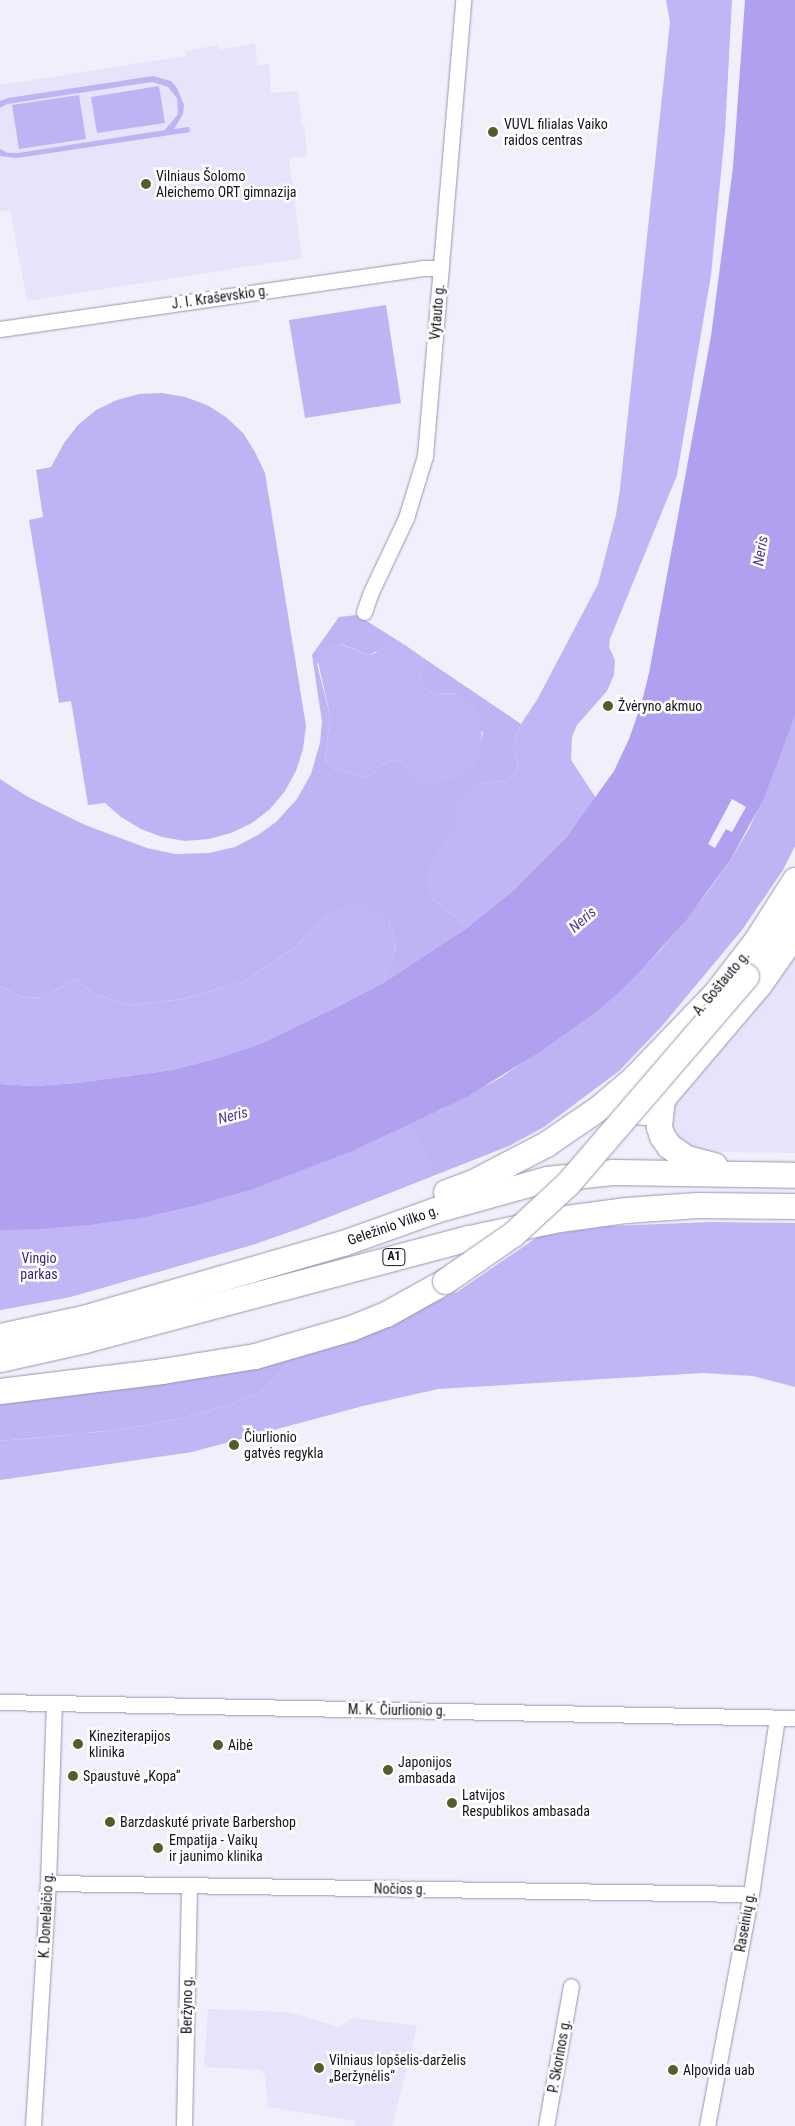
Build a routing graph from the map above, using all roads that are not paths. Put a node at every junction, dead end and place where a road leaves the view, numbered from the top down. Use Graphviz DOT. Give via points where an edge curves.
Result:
graph roads {
  1 [pos="463,0"];
  2 [pos="441,268"];
  3 [pos="0,328"];
  4 [pos="364,612"];
  5 [pos="795,880"];
  6 [pos="795,909"];
  7 [pos="795,935"];
  8 [pos="635,1077"];
  9 [pos="661,1107"];
  10 [pos="745,1173"];
  11 [pos="795,1175"];
  12 [pos="795,1206"];
  13 [pos="343,1243"];
  14 [pos="0,1336"];
  15 [pos="0,1359"];
  16 [pos="0,1391"];
  17 [pos="0,1702"];
  18 [pos="54,1704"];
  19 [pos="777,1718"];
  20 [pos="795,1718"];
  21 [pos="48,1883"];
  22 [pos="189,1885"];
  23 [pos="751,1894"];
  24 [pos="571,1986"];
  25 [pos="33,2126"];
  26 [pos="184,2126"];
  27 [pos="546,2126"];
  28 [pos="707,2126"];
  1 -- 2 [label="street, Vytauto g."];
  2 -- 3 [label="street, J. I. Kraševskio g."];
  2 -- 4 [label="street, Vytauto g." via="426,456 406,518"];
  5 -- 8 [label="main road, A. Goštauto g." via="756,941 715,994"];
  6 -- 16 [label="highway, bridge" via="746,976 568,1183 513,1234 445,1281 386,1314 351,1328 256,1356"];
  7 -- 9 [label="main road" via="760,985 665,1097"];
  8 -- 9 [label="main road" via="628,1092 630,1107 646,1113"];
  8 -- 13 [label="highway" via="600,1107 546,1144 473,1182 421,1202"];
  9 -- 10 [label="highway" via="659,1127 668,1146 686,1158"];
  10 -- 11 [label="highway, Geležinio Vilko g. / A1"];
  10 -- 13 [label="highway, Geležinio Vilko g. / A1" via="612,1172 547,1179 435,1210"];
  12 -- 15 [label="highway, Geležinio Vilko g. / A1" via="697,1205 559,1219 469,1238 85,1340"];
  13 -- 14 [label="highway, Geležinio Vilko g. / A1" via="83,1318"];
  17 -- 18 [label="street, M. K. Čiurlionio g."];
  18 -- 19 [label="street, M. K. Čiurlionio g."];
  18 -- 21 [label="street, K. Donelaičio g."];
  19 -- 20 [label="street, M. K. Čiurlionio g."];
  19 -- 23 [label="street, Raseinių g."];
  21 -- 22 [label="street, Nočios g."];
  21 -- 25 [label="street, K. Donelaičio g."];
  22 -- 23 [label="street, Nočios g."];
  22 -- 26 [label="street, Beržyno g."];
  23 -- 28 [label="street, Raseinių g."];
  24 -- 27 [label="street, P. Skorinos g."];
}
